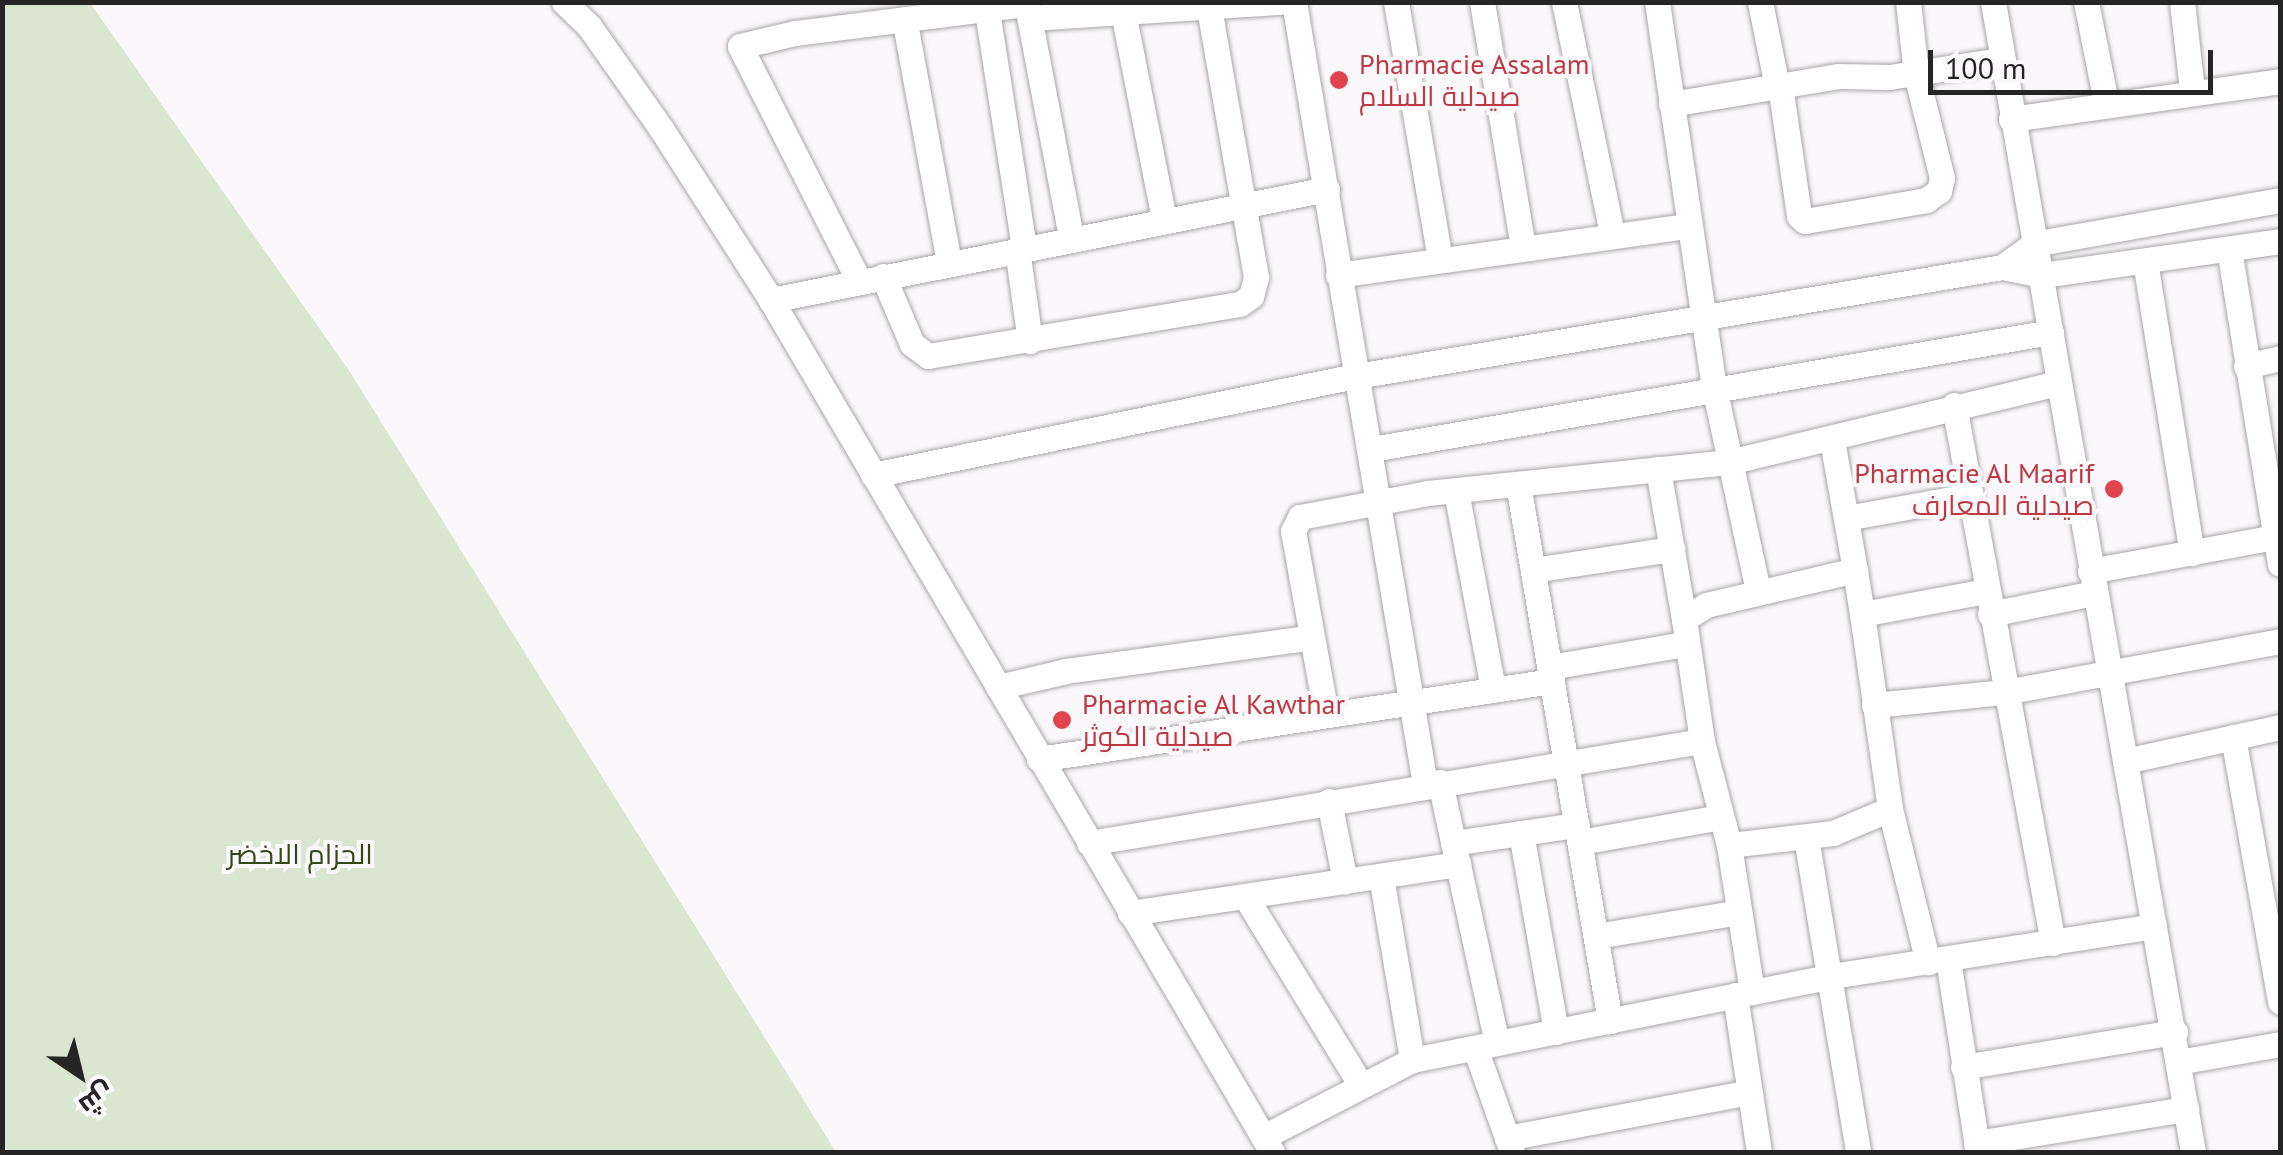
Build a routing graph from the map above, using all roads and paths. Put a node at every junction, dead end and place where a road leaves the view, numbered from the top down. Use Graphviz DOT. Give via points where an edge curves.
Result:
graph roads {
  1 [pos="564,2"];
  2 [pos="1280,2"];
  3 [pos="1294,2"];
  4 [pos="1396,2"];
  5 [pos="1482,2"];
  6 [pos="1564,2"];
  7 [pos="1656,2"];
  8 [pos="1760,2"];
  9 [pos="1908,2"];
  10 [pos="1993,2"];
  11 [pos="2086,2"];
  12 [pos="2182,2"];
  13 [pos="1210,7"];
  14 [pos="1028,8"];
  15 [pos="986,11"];
  16 [pos="1122,12"];
  17 [pos="585,14"];
  18 [pos="905,24"];
  19 [pos="2002,60"];
  20 [pos="1916,74"];
  21 [pos="2280,80"];
  22 [pos="1779,85"];
  23 [pos="2192,90"];
  24 [pos="2106,102"];
  25 [pos="1671,104"];
  26 [pos="2011,119"];
  27 [pos="1327,190"];
  28 [pos="2280,200"];
  29 [pos="1240,204"];
  30 [pos="1164,219"];
  31 [pos="1688,226"];
  32 [pos="1612,234"];
  33 [pos="1072,237"];
  34 [pos="2280,242"];
  35 [pos="2034,244"];
  36 [pos="1021,248"];
  37 [pos="1522,248"];
  38 [pos="2230,249"];
  39 [pos="1440,260"];
  40 [pos="2146,260"];
  41 [pos="949,263"];
  42 [pos="2002,267"];
  43 [pos="2042,275"];
  44 [pos="1338,276"];
  45 [pos="871,279"];
  46 [pos="770,300"];
  47 [pos="1704,322"];
  48 [pos="2051,332"];
  49 [pos="1030,341"];
  50 [pos="2280,358"];
  51 [pos="2246,366"];
  52 [pos="1357,376"];
  53 [pos="2059,383"];
  54 [pos="1714,387"];
  55 [pos="1954,405"];
  56 [pos="1832,440"];
  57 [pos="1372,449"];
  58 [pos="1729,462"];
  59 [pos="1658,469"];
  60 [pos="873,476"];
  61 [pos="1518,484"];
  62 [pos="1456,491"];
  63 [pos="1968,496"];
  64 [pos="1382,502"];
  65 [pos="1846,518"];
  66 [pos="2276,538"];
  67 [pos="1672,549"];
  68 [pos="2192,553"];
  69 [pos="2280,564"];
  70 [pos="1533,570"];
  71 [pos="1855,570"];
  72 [pos="2092,582"];
  73 [pos="1758,590"];
  74 [pos="1988,602"];
  75 [pos="1862,614"];
  76 [pos="1684,632"];
  77 [pos="1308,638"];
  78 [pos="2280,640"];
  79 [pos="2108,671"];
  80 [pos="1551,674"];
  81 [pos="998,687"];
  82 [pos="1493,689"];
  83 [pos="2005,692"];
  84 [pos="1414,700"];
  85 [pos="1874,706"];
  86 [pos="1326,714"];
  87 [pos="2280,727"];
  88 [pos="2234,737"];
  89 [pos="1702,740"];
  90 [pos="1039,759"];
  91 [pos="2125,760"];
  92 [pos="1566,762"];
  93 [pos="1432,783"];
  94 [pos="1329,801"];
  95 [pos="1890,809"];
  96 [pos="1720,817"];
  97 [pos="1521,833"];
  98 [pos="1579,833"];
  99 [pos="1806,837"];
  100 [pos="1089,843"];
  101 [pos="1729,845"];
  102 [pos="1456,854"];
  103 [pos="1381,876"];
  104 [pos="1345,881"];
  105 [pos="1245,896"];
  106 [pos="1739,912"];
  107 [pos="1130,913"];
  108 [pos="2154,926"];
  109 [pos="1596,936"];
  110 [pos="2053,944"];
  111 [pos="1938,960"];
  112 [pos="1832,976"];
  113 [pos="1744,993"];
  114 [pos="2280,1002"];
  115 [pos="1610,1021"];
  116 [pos="1556,1032"];
  117 [pos="2175,1032"];
  118 [pos="2280,1044"];
  119 [pos="1486,1046"];
  120 [pos="1412,1060"];
  121 [pos="2178,1062"];
  122 [pos="1962,1067"];
  123 [pos="1359,1082"];
  124 [pos="1750,1092"];
  125 [pos="2186,1109"];
  126 [pos="1267,1145"];
  127 [pos="1510,1145"];
  128 [pos="1977,1148"];
  129 [pos="1759,1152"];
  130 [pos="1858,1152"];
  131 [pos="2193,1152"];
  1 -- 17 [label="street"];
  2 -- 13 [label="street"];
  3 -- 27 [label="street"];
  4 -- 39 [label="street"];
  5 -- 37 [label="street"];
  6 -- 32 [label="street"];
  7 -- 25 [label="street"];
  8 -- 22 [label="street"];
  9 -- 20 [label="street"];
  10 -- 19 [label="street"];
  11 -- 24 [label="street"];
  12 -- 23 [label="street"];
  13 -- 16 [label="street"];
  13 -- 29 [label="street"];
  14 -- 15 [label="street"];
  14 -- 16 [label="street"];
  14 -- 33 [label="street"];
  15 -- 18 [label="street"];
  15 -- 36 [label="street"];
  16 -- 30 [label="street"];
  17 -- 46 [label="street"];
  18 -- 41 [label="street"];
  18 -- 45 [label="street" via="795,33 740,46"];
  19 -- 20 [label="street"];
  19 -- 26 [label="street"];
  20 -- 22 [label="street"];
  20 -- 22 [label="street" via="1942,178 1939,191 1926,200 1815,222 1799,216"];
  21 -- 23 [label="street"];
  22 -- 25 [label="street"];
  23 -- 24 [label="street"];
  24 -- 26 [label="street"];
  25 -- 31 [label="street"];
  26 -- 35 [label="street"];
  27 -- 29 [label="street"];
  27 -- 44 [label="street"];
  28 -- 35 [label="street"];
  29 -- 30 [label="street"];
  29 -- 49 [label="street" via="1257,290 1240,304"];
  30 -- 33 [label="street"];
  31 -- 32 [label="street"];
  31 -- 47 [label="street"];
  32 -- 37 [label="street"];
  33 -- 36 [label="street"];
  34 -- 38 [label="street"];
  35 -- 42 [label="street"];
  35 -- 43 [label="street"];
  36 -- 41 [label="street"];
  36 -- 49 [label="street"];
  37 -- 39 [label="street"];
  38 -- 40 [label="street"];
  38 -- 51 [label="street"];
  39 -- 44 [label="street"];
  40 -- 43 [label="street"];
  40 -- 68 [label="street"];
  41 -- 45 [label="street"];
  42 -- 43 [label="street"];
  42 -- 47 [label="street"];
  43 -- 48 [label="street"];
  44 -- 52 [label="street"];
  45 -- 46 [label="street"];
  45 -- 49 [label="street" via="912,344 928,356"];
  46 -- 60 [label="street"];
  47 -- 52 [label="street"];
  47 -- 54 [label="street"];
  48 -- 53 [label="street"];
  48 -- 54 [label="street"];
  50 -- 51 [label="street"];
  51 -- 66 [label="street"];
  52 -- 57 [label="street"];
  52 -- 60 [label="street"];
  53 -- 55 [label="street"];
  53 -- 72 [label="street"];
  54 -- 57 [label="street"];
  54 -- 58 [label="street"];
  55 -- 56 [label="street"];
  55 -- 63 [label="street"];
  56 -- 58 [label="street"];
  56 -- 65 [label="street"];
  57 -- 64 [label="street"];
  58 -- 59 [label="street"];
  58 -- 73 [label="street"];
  59 -- 61 [label="street"];
  59 -- 67 [label="street"];
  60 -- 81 [label="street"];
  61 -- 62 [label="street"];
  61 -- 70 [label="street"];
  62 -- 64 [label="street"];
  62 -- 82 [label="street"];
  63 -- 65 [label="street"];
  63 -- 74 [label="street"];
  64 -- 77 [label="street" via="1296,522"];
  64 -- 84 [label="street"];
  65 -- 71 [label="street"];
  66 -- 68 [label="street"];
  66 -- 69 [label="street"];
  67 -- 70 [label="street"];
  67 -- 76 [label="street"];
  68 -- 72 [label="street"];
  70 -- 80 [label="street"];
  71 -- 73 [label="street"];
  71 -- 75 [label="street"];
  72 -- 74 [label="street"];
  72 -- 79 [label="street"];
  73 -- 76 [label="street" via="1706,605"];
  74 -- 75 [label="street"];
  74 -- 83 [label="street"];
  75 -- 85 [label="street"];
  76 -- 80 [label="street"];
  76 -- 89 [label="street"];
  77 -- 81 [label="street" via="1066,671"];
  77 -- 86 [label="street"];
  78 -- 79 [label="street"];
  79 -- 83 [label="street"];
  79 -- 91 [label="street"];
  80 -- 82 [label="street"];
  80 -- 92 [label="street"];
  81 -- 90 [label="street"];
  82 -- 84 [label="street"];
  83 -- 85 [label="street"];
  83 -- 110 [label="street"];
  84 -- 86 [label="street"];
  84 -- 93 [label="street"];
  85 -- 95 [label="street"];
  86 -- 90 [label="street"];
  87 -- 88 [label="street"];
  88 -- 91 [label="street"];
  88 -- 114 [label="street"];
  89 -- 92 [label="street"];
  89 -- 96 [label="street"];
  90 -- 100 [label="street"];
  91 -- 108 [label="street"];
  92 -- 93 [label="street"];
  92 -- 98 [label="street"];
  93 -- 94 [label="street"];
  93 -- 102 [label="street"];
  94 -- 100 [label="street"];
  94 -- 104 [label="street"];
  95 -- 99 [label="street" via="1857,826"];
  95 -- 111 [label="street"];
  96 -- 98 [label="street"];
  96 -- 101 [label="street"];
  97 -- 98 [label="street"];
  97 -- 102 [label="street"];
  97 -- 116 [label="street"];
  98 -- 109 [label="street"];
  99 -- 101 [label="street"];
  99 -- 112 [label="street"];
  100 -- 107 [label="street"];
  101 -- 106 [label="street"];
  102 -- 103 [label="street"];
  102 -- 119 [label="street"];
  103 -- 104 [label="street"];
  103 -- 120 [label="street"];
  104 -- 105 [label="street"];
  105 -- 107 [label="street"];
  105 -- 123 [label="street"];
  106 -- 109 [label="street"];
  106 -- 113 [label="street"];
  107 -- 126 [label="street"];
  108 -- 110 [label="street"];
  108 -- 117 [label="street"];
  109 -- 115 [label="street"];
  110 -- 111 [label="street"];
  111 -- 112 [label="street"];
  111 -- 122 [label="street"];
  112 -- 113 [label="street"];
  112 -- 130 [label="street"];
  113 -- 115 [label="street"];
  113 -- 124 [label="street"];
  115 -- 116 [label="street"];
  116 -- 119 [label="street"];
  117 -- 121 [label="street"];
  117 -- 122 [label="street"];
  118 -- 121 [label="street"];
  119 -- 120 [label="street"];
  119 -- 127 [label="street"];
  120 -- 123 [label="street"];
  121 -- 125 [label="street"];
  122 -- 128 [label="street"];
  123 -- 126 [label="street"];
  124 -- 127 [label="street"];
  124 -- 129 [label="street"];
  125 -- 128 [label="street"];
  125 -- 131 [label="street"];
}
